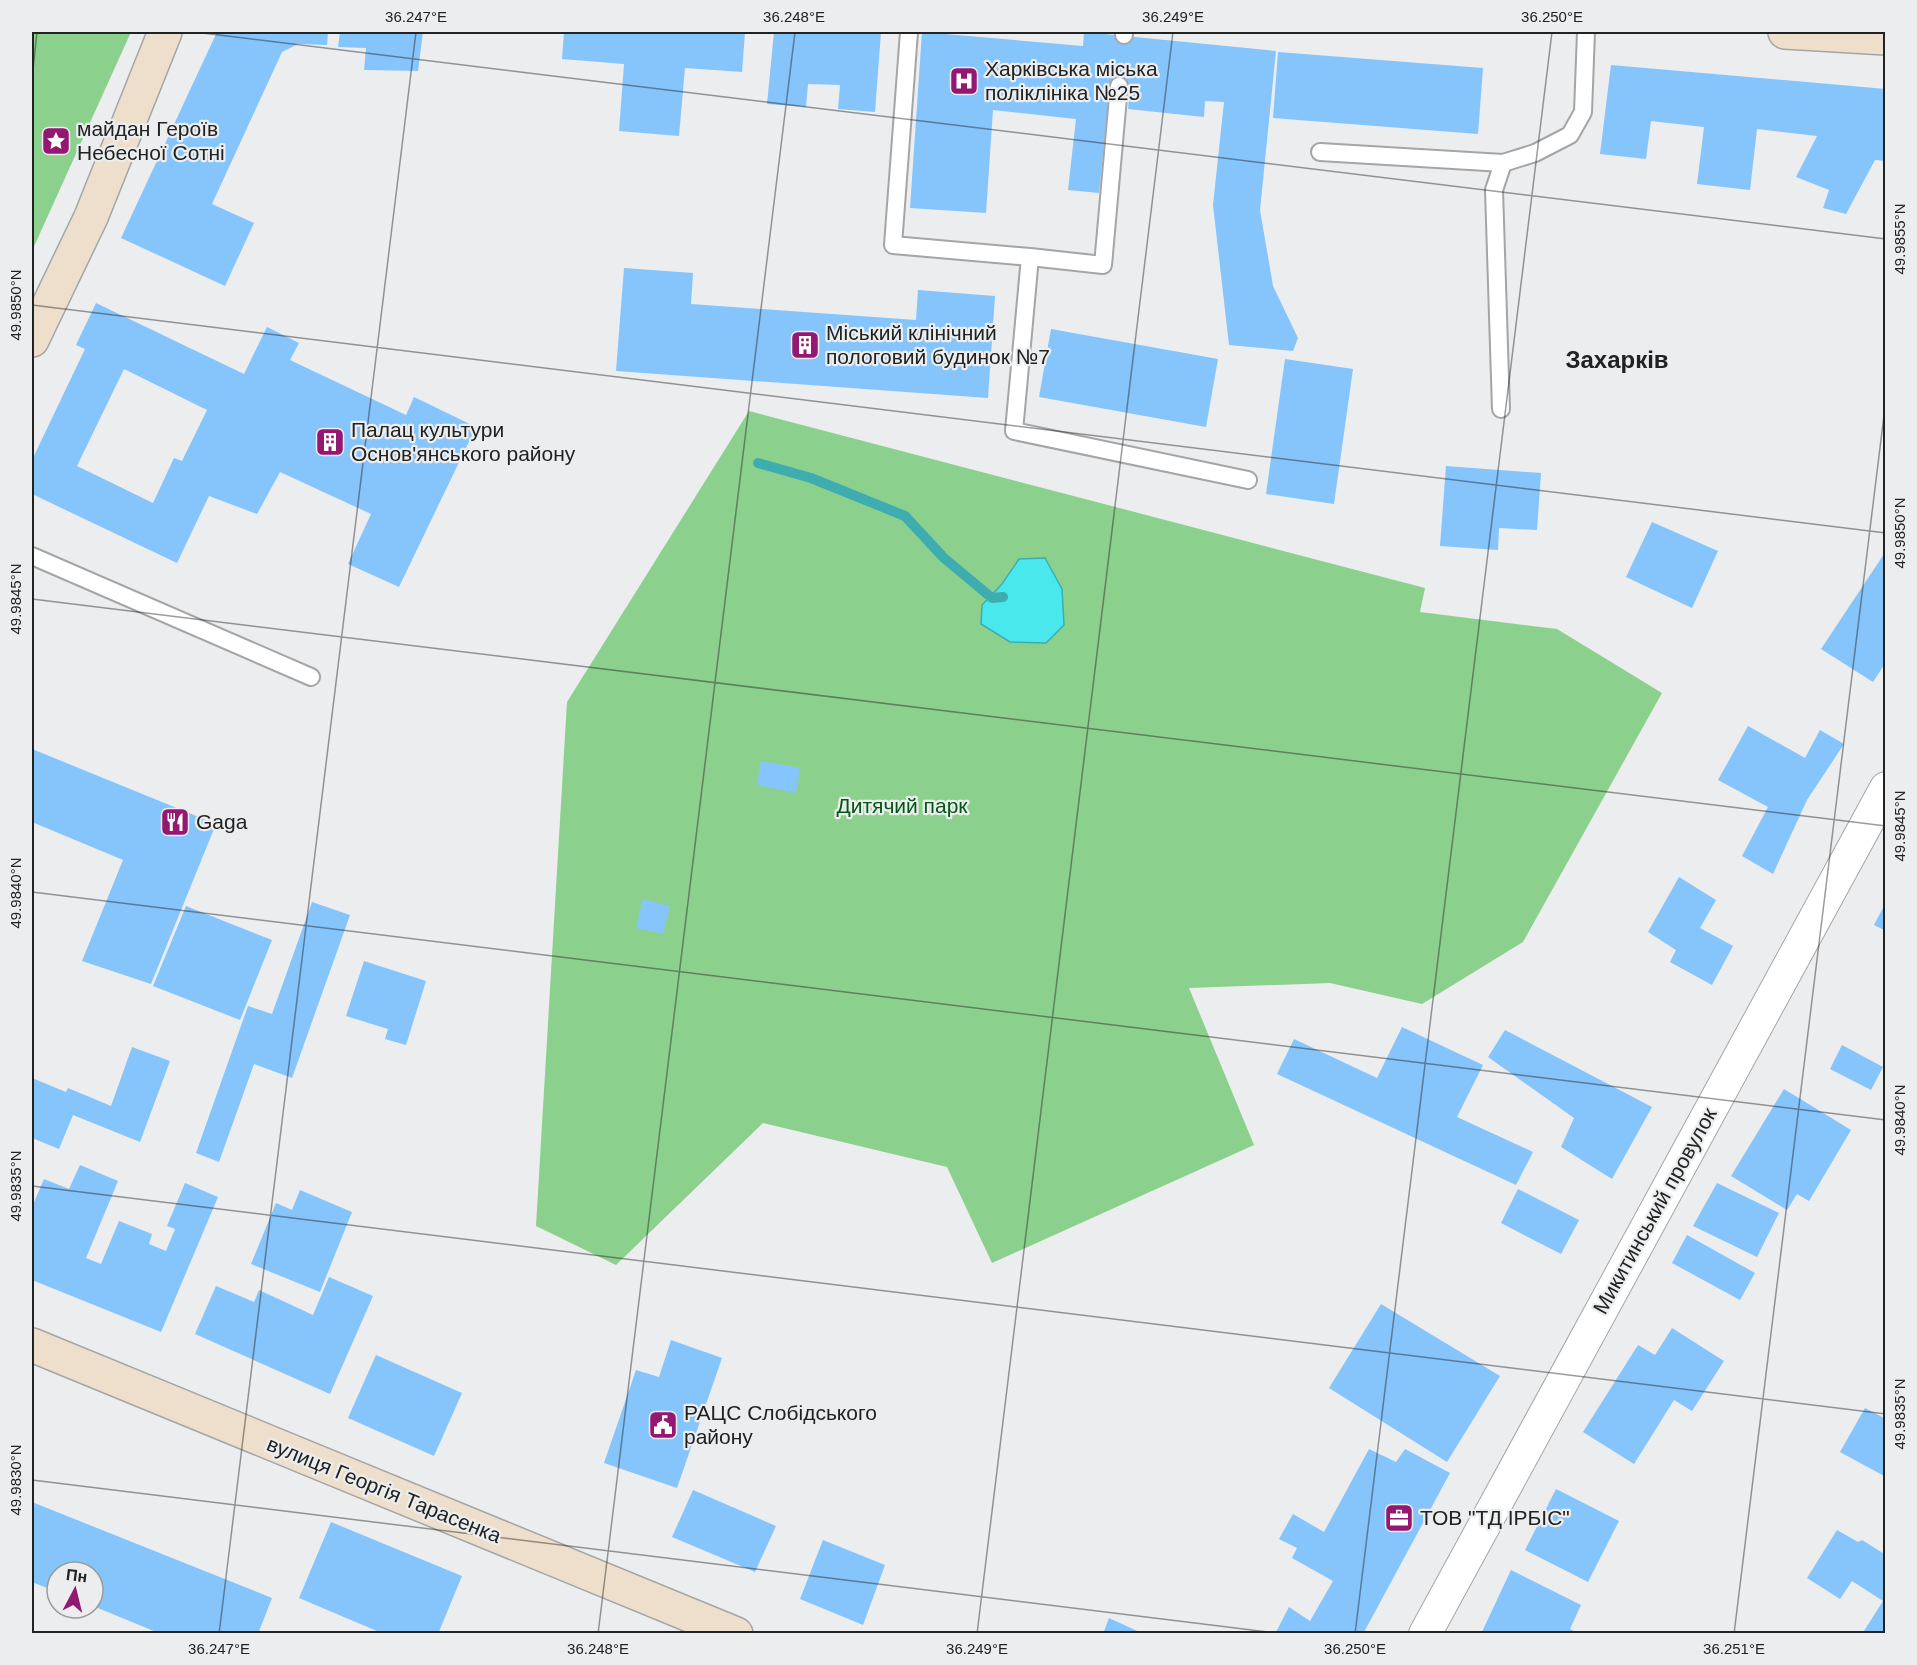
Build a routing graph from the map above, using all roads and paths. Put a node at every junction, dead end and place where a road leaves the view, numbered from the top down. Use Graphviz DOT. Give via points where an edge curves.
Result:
graph roads {
  1 [pos="165,32"];
  2 [pos="909,32"];
  3 [pos="1586,32"];
  4 [pos="1785,32"];
  5 [pos="1886,38"];
  6 [pos="1119,86"];
  7 [pos="1320,152"];
  8 [pos="1503,163"];
  9 [pos="1030,258"];
  10 [pos="32,340"];
  11 [pos="1501,409"];
  12 [pos="1248,480"];
  13 [pos="32,556"];
  14 [pos="311,677"];
  15 [pos="1886,788"];
  16 [pos="32,1345"];
  17 [pos="736,1634"];
  18 [pos="1425,1634"];
  1 -- 10 [label="main road" via="91,217"];
  2 -- 9 [label="lane" via="893,245"];
  3 -- 8 [label="lane" via="1583,112 1570,135 1535,153"];
  4 -- 5 [label="main road"];
  6 -- 9 [label="lane" via="1103,265"];
  7 -- 8 [label="lane"];
  8 -- 11 [label="lane" via="1494,190"];
  9 -- 12 [label="lane" via="1014,430"];
  13 -- 14 [label="lane"];
  15 -- 18 [label="street, Микитинський провулок"];
  16 -- 17 [label="main road, вулиця Георгія Тарасенка"];
}
